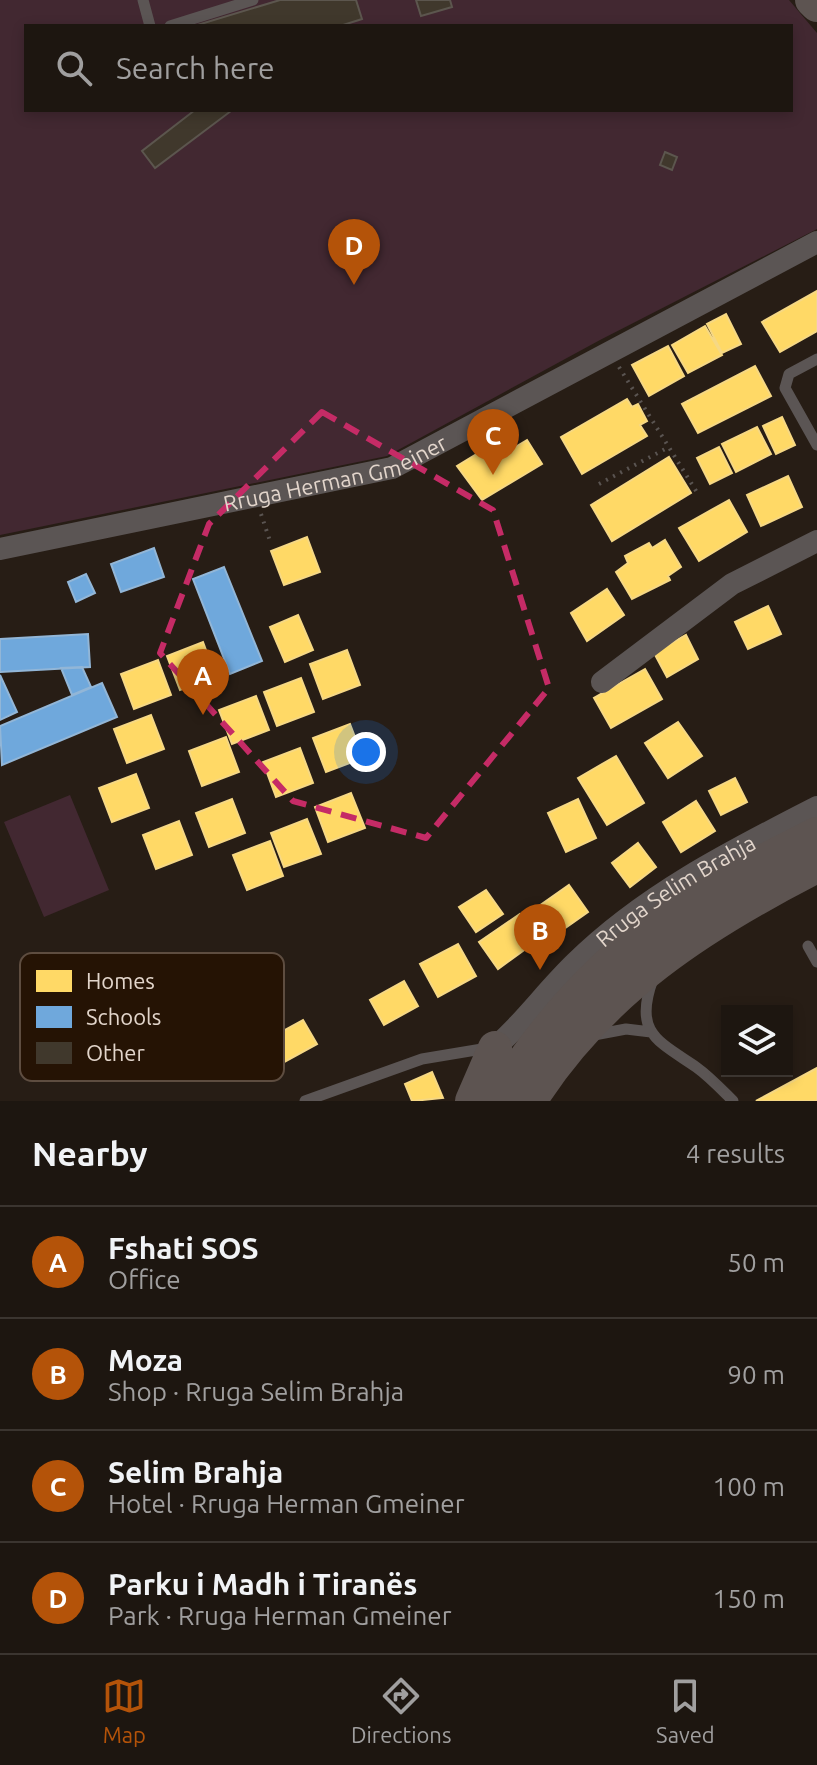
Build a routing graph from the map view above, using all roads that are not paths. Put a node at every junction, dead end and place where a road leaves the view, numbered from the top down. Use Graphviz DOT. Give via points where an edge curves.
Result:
graph roads {
  1 [pos="143,0"];
  2 [pos="253,0"];
  3 [pos="812,0"];
  4 [pos="817,5"];
  5 [pos="149,24"];
  6 [pos="176,24"];
  7 [pos="817,242"];
  8 [pos="817,359"];
  9 [pos="817,445"];
  10 [pos="817,541"];
  11 [pos="0,549"];
  12 [pos="602,682"];
  13 [pos="817,807"];
  14 [pos="817,834"];
  15 [pos="817,866"];
  16 [pos="808,946"];
  17 [pos="661,959"];
  18 [pos="817,962"];
  19 [pos="651,1032"];
  20 [pos="571,1045"];
  21 [pos="495,1048"];
  22 [pos="305,1101"];
  23 [pos="457,1101"];
  24 [pos="472,1101"];
  25 [pos="497,1101"];
  26 [pos="530,1101"];
  27 [pos="733,1101"];
  1 -- 5 [label="lane"];
  2 -- 6 [label="lane"];
  3 -- 4 [label="main road"];
  7 -- 11 [label="street, Rruga Herman Gmeiner" via="392,468"];
  8 -- 9 [label="lane" via="789,374 785,388"];
  10 -- 12 [label="street" via="732,584"];
  13 -- 21 [label="street, Rruga Selim Brahja" via="723,855 618,925"];
  14 -- 25 [label="main road, Rruga Selim Brahja" via="729,879 653,928 567,1007"];
  15 -- 17 [label="main road, Rruga Selim Brahja" via="699,930"];
  16 -- 18 [label="lane"];
  17 -- 19 [label="lane" via="647,1008"];
  17 -- 20 [label="main road, Rruga Selim Brahja"];
  19 -- 20 [label="lane" via="609,1031"];
  19 -- 27 [label="lane"];
  20 -- 26 [label="main road, Rruga Selim Brahja"];
  21 -- 22 [label="lane" via="422,1059"];
  21 -- 23 [label="street, Rruga Selim Brahja" via="471,1072"];
  21 -- 24 [label="main road"];
}
